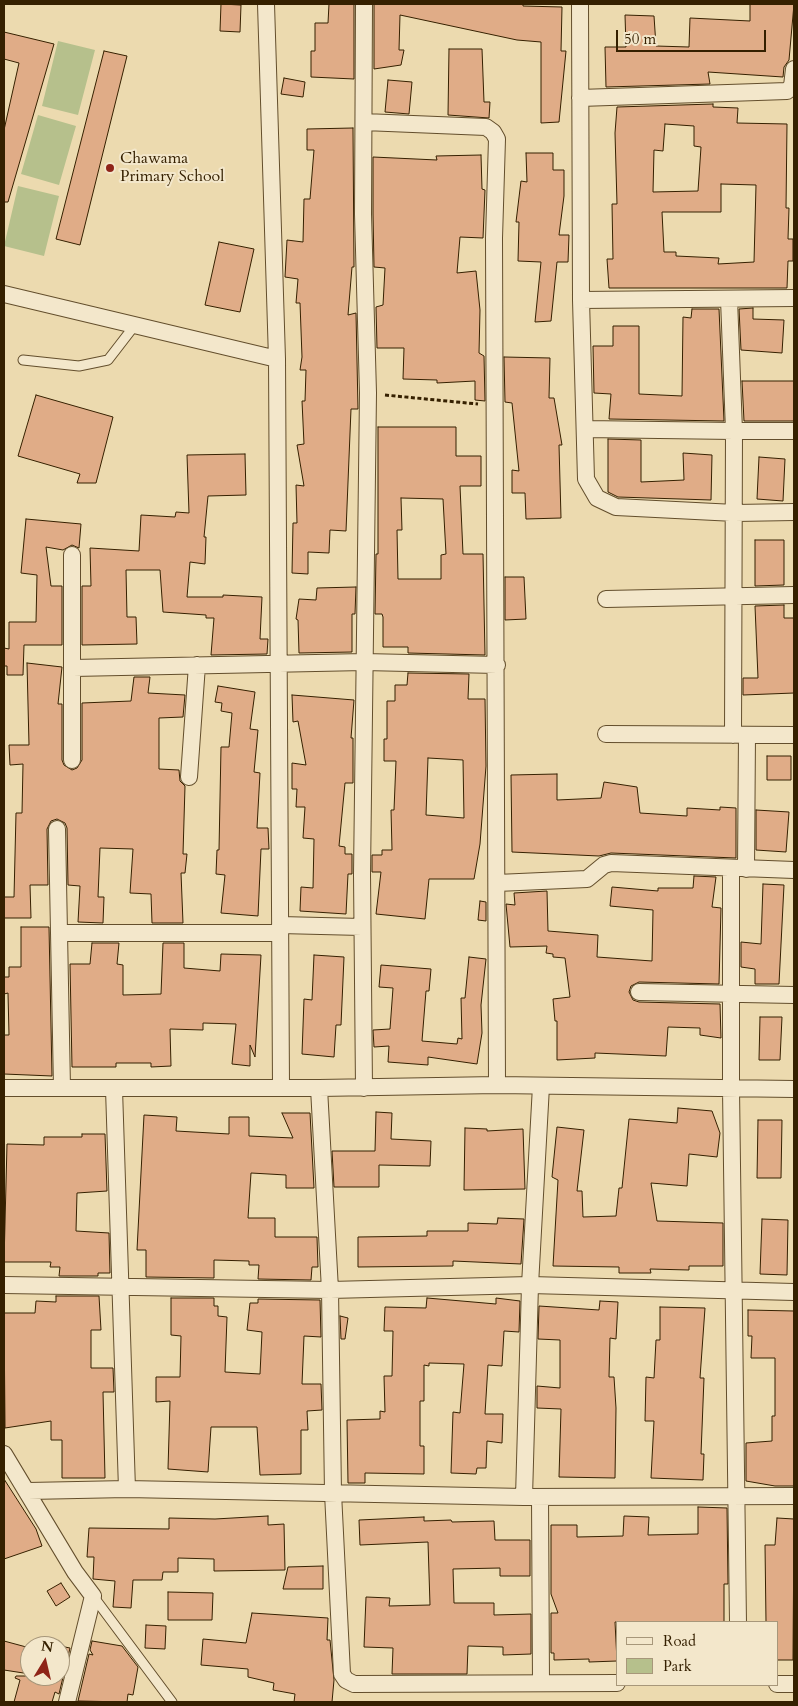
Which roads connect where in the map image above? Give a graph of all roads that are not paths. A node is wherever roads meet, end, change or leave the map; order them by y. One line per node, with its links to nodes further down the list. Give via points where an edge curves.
1 (266, 4): 12 (street)
2 (364, 4): 6 (street)
3 (580, 4): 5 (street)
4 (794, 69): 5 (street, via 792,86 787,91)
5 (580, 98): 10 (street)
6 (364, 122): 23 (street, via 368,393); 26 (street, via 486,127 497,139 494,238)
7 (4, 294): 11 (street)
8 (729, 298): 9 (street); 10 (street); 15 (street)
9 (794, 298)
10 (581, 300): 14 (street)
11 (135, 325): 12 (street); 13 (lane, via 108,360 79,366)
12 (277, 359): 24 (street)
13 (23, 360)
14 (584, 429): 15 (street); 17 (street, via 586,479 597,498 616,507)
15 (734, 431): 16 (street); 17 (street)
16 (794, 431)
17 (735, 512): 18 (street); 21 (street)
18 (794, 512)
19 (72, 555): 27 (street)
20 (794, 595): 21 (street)
21 (734, 596): 22 (street); 29 (street)
22 (606, 599)
23 (364, 662): 24 (street); 26 (street); 37 (street)
24 (279, 663): 25 (street); 38 (street)
25 (197, 665): 27 (street); 32 (street)
26 (497, 665): 36 (street)
27 (73, 668): 31 (street)
28 (606, 734): 29 (street)
29 (740, 735): 30 (street); 34 (street)
30 (794, 735)
31 (72, 760)
32 (190, 777)
33 (57, 829): 39 (street)
34 (739, 869): 35 (street); 36 (street, via 611,863 587,879); 41 (street)
35 (794, 870)
36 (497, 883): 43 (street)
37 (362, 927): 38 (street); 49 (street)
38 (280, 929): 39 (street); 45 (street)
39 (59, 933): 47 (street)
40 (639, 992): 41 (street)
41 (731, 996): 42 (street); 51 (street)
42 (794, 996)
43 (497, 1085): 44 (street); 49 (street)
44 (541, 1086): 51 (street); 54 (street)
45 (281, 1087): 48 (street); 50 (street)
46 (4, 1088): 47 (street)
47 (62, 1088): 50 (street)
48 (319, 1088): 49 (street); 56 (street)
49 (364, 1088)
50 (114, 1089): 55 (street)
51 (731, 1089): 52 (street); 57 (street)
52 (794, 1089)
53 (4, 1285): 55 (street)
54 (530, 1285): 56 (street); 57 (street); 65 (street)
55 (121, 1286): 56 (street); 60 (street)
56 (330, 1290): 62 (street)
57 (734, 1292): 58 (street); 63 (street)
58 (794, 1292)
59 (4, 1454): 61 (street)
60 (127, 1489): 61 (street); 62 (street)
61 (28, 1491): 66 (street, via 75,1572)
62 (333, 1493): 65 (street); 68 (street, via 342,1674 346,1680 354,1684)
63 (738, 1495): 64 (street); 65 (street); 67 (street)
64 (794, 1496)
65 (532, 1497): 68 (street)
66 (93, 1596): 72 (street); 73 (lane)
67 (738, 1621)
68 (541, 1683): 69 (street)
69 (616, 1684)
70 (778, 1684): 71 (street)
71 (794, 1684)
72 (67, 1702)
73 (172, 1702)

